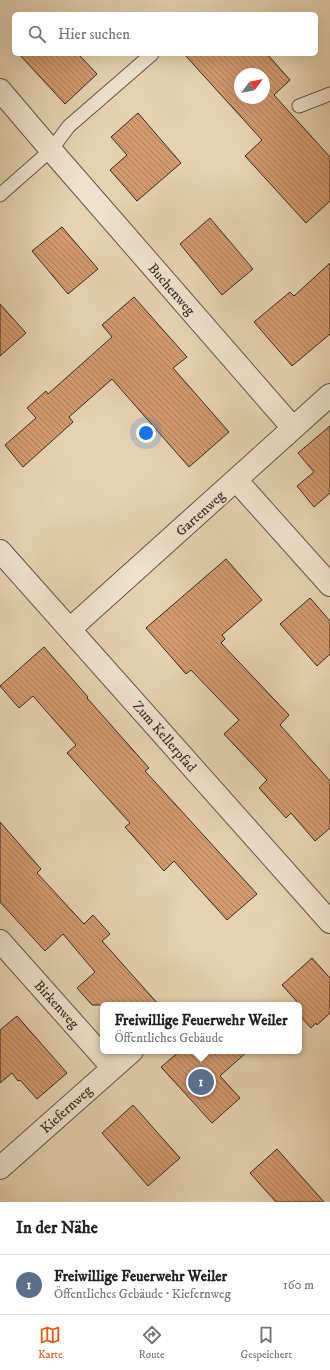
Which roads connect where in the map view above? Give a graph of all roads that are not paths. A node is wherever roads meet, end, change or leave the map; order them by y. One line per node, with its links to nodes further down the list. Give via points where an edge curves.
1 (150, 56): 5 (lane, via 69,126)
2 (0, 90): 5 (street, Buchenweg)
3 (330, 94): 4 (lane)
4 (299, 106)
5 (51, 150): 6 (lane); 8 (street, Buchenweg)
6 (0, 195)
7 (330, 396): 8 (street, Gartenweg)
8 (293, 428): 9 (street, Gartenweg)
9 (236, 480): 11 (street); 12 (street, Gartenweg)
10 (0, 551): 12 (street, Zum Kellerpfad)
11 (330, 585)
12 (70, 629): 13 (street, Zum Kellerpfad)
13 (330, 922)
14 (0, 941): 15 (street, Birkenweg)
15 (100, 1053)
16 (101, 1054): 18 (street, Birkenweg)
17 (129, 1054): 18 (street, Kiefernweg)
18 (113, 1068): 19 (street, Kiefernweg)
19 (0, 1168)

